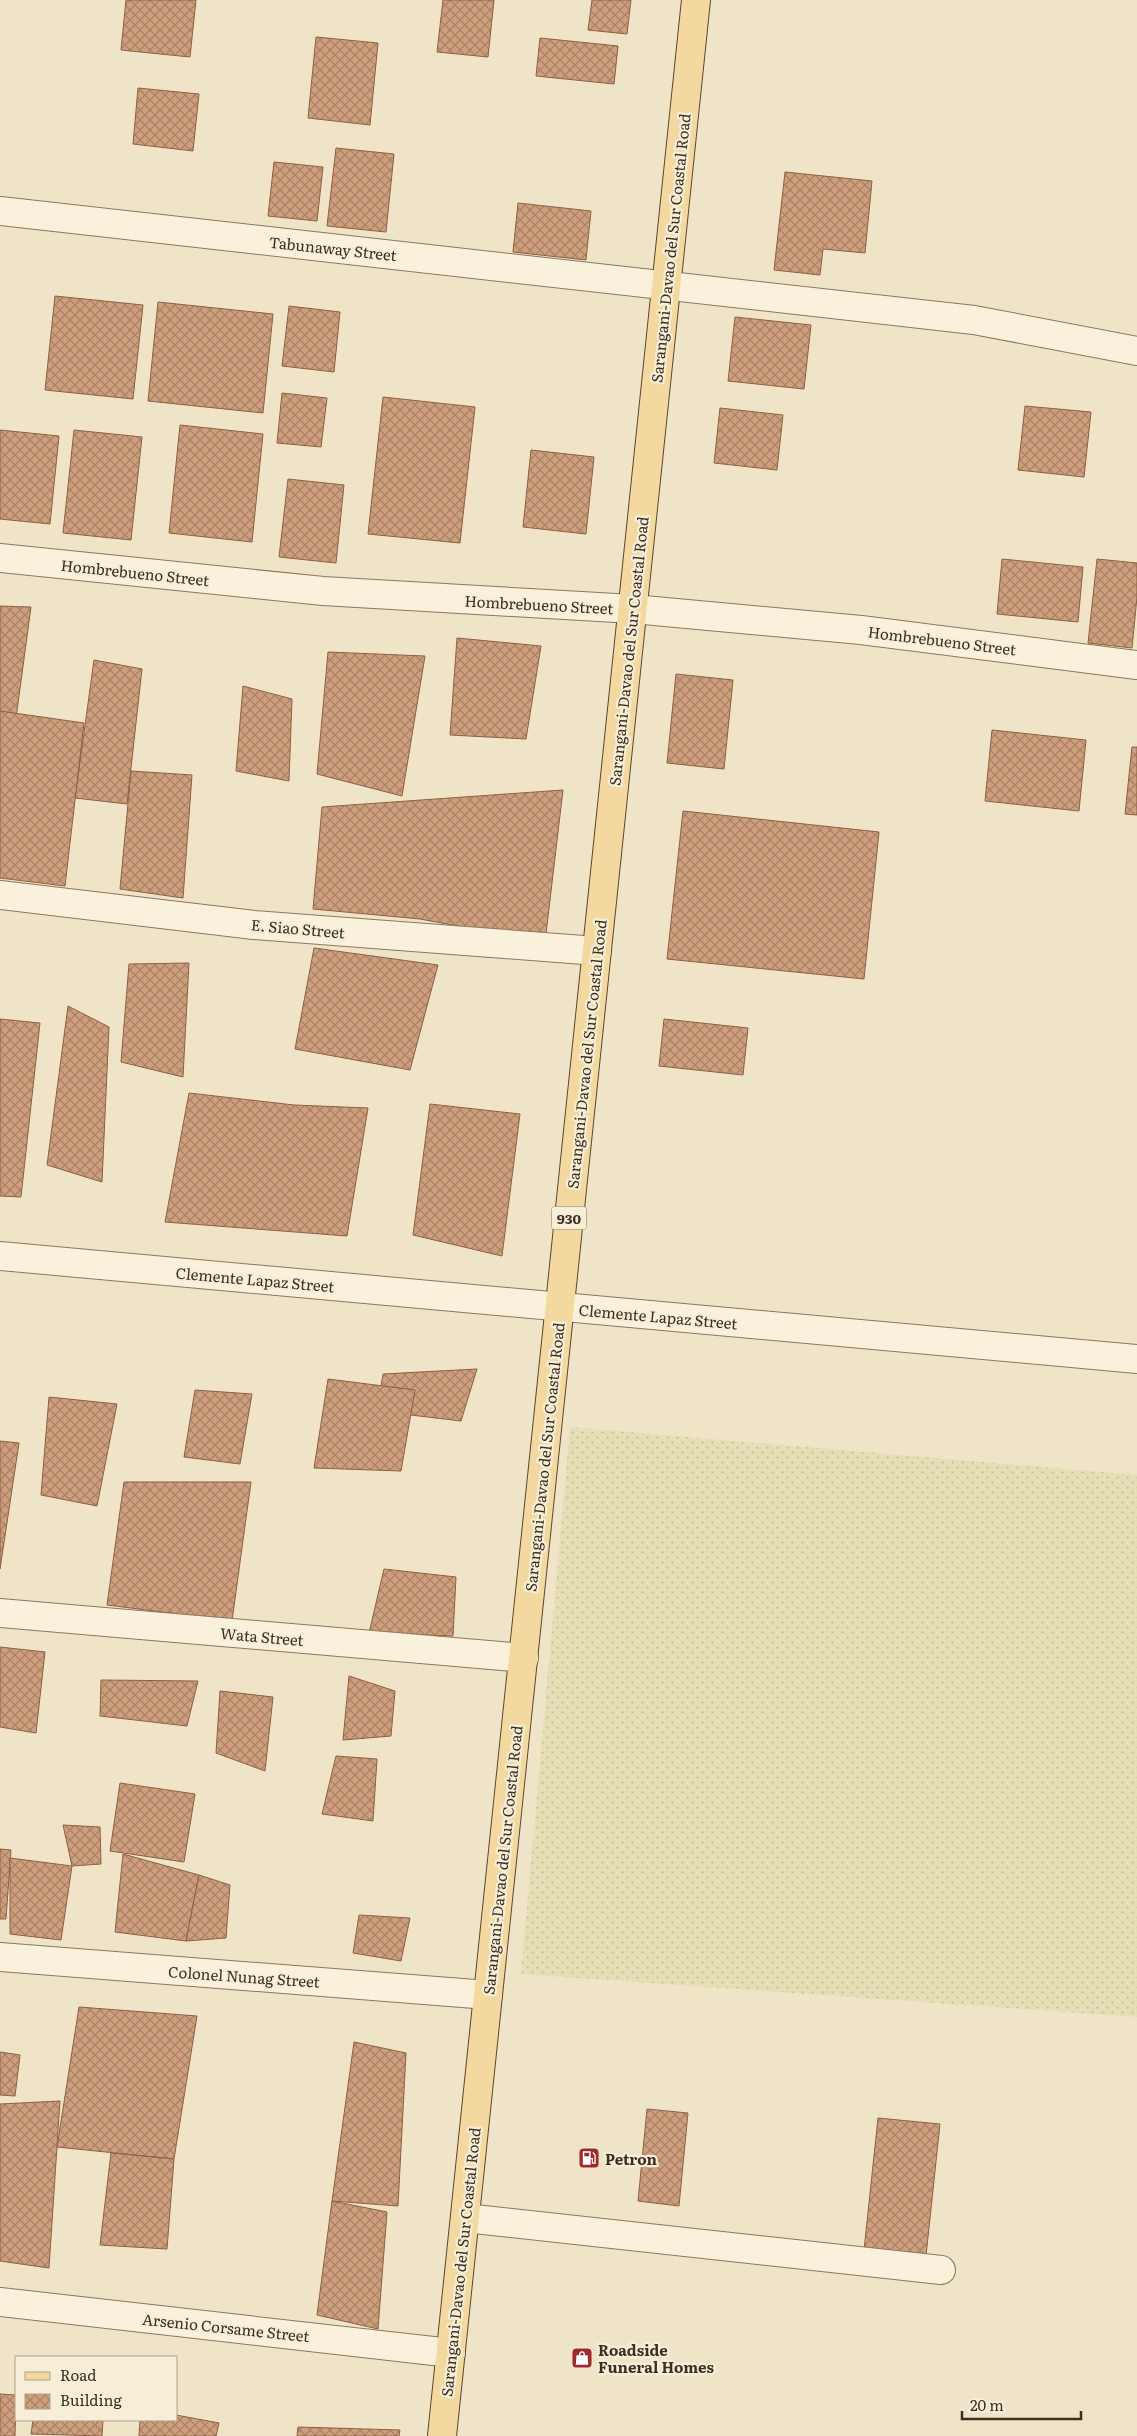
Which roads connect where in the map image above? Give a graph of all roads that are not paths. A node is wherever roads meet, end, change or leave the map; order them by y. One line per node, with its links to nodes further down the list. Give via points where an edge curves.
1 (696, 0): 3 (main road, Sarangani-Davao del Sur Coastal Road / 930)
2 (0, 211): 3 (street, Tabunaway Street)
3 (666, 284): 4 (street, Tabunaway Street, via 974,320); 6 (main road, Sarangani-Davao del Sur Coastal Road / 930)
4 (1137, 351)
5 (0, 558): 6 (street, Hombrebueno Street, via 323,591)
6 (632, 609): 7 (street, Hombrebueno Street, via 861,630); 9 (main road, Sarangani-Davao del Sur Coastal Road / 930)
7 (1137, 665)
8 (0, 895): 9 (street, E. Siao Street, via 254,925)
9 (597, 951): 11 (main road, Sarangani-Davao del Sur Coastal Road / 930)
10 (0, 1256): 11 (street, Clemente Lapaz Street)
11 (560, 1307): 12 (street, Clemente Lapaz Street); 14 (main road, Sarangani-Davao del Sur Coastal Road / 930)
12 (1137, 1359)
13 (0, 1613): 14 (street, Wata Street)
14 (524, 1658): 16 (main road, Sarangani-Davao del Sur Coastal Road / 930)
15 (0, 1957): 16 (street, Colonel Nunag Street)
16 (488, 1995): 17 (main road, Sarangani-Davao del Sur Coastal Road / 930)
17 (465, 2218): 18 (street); 20 (main road, Sarangani-Davao del Sur Coastal Road / 930)
18 (941, 2270)
19 (0, 2302): 20 (street, Arsenio Corsame Street)
20 (451, 2352): 21 (main road, Sarangani-Davao del Sur Coastal Road / 930)
21 (442, 2436)

